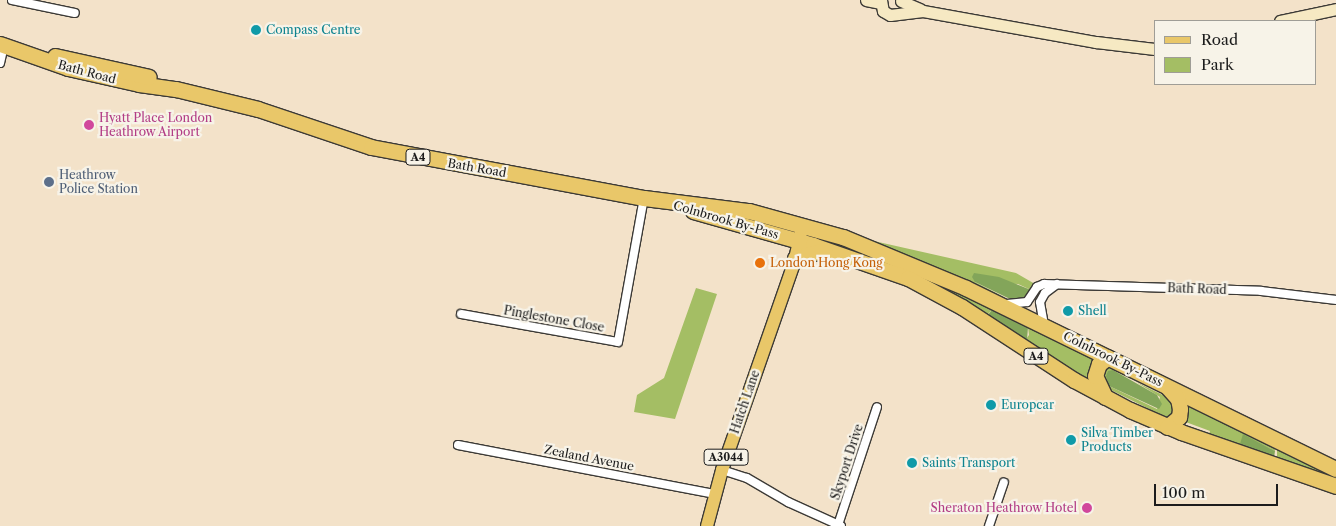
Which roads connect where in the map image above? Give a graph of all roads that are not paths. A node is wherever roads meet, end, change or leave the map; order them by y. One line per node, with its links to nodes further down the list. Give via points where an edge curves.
1 (16, 0): 6 (street)
2 (866, 0): 3 (street)
3 (881, 1): 4 (street, via 886,13)
4 (900, 4): 9 (street, via 1066,37)
5 (1336, 9): 7 (street)
6 (75, 13)
7 (1285, 20)
8 (2, 45): 10 (street); 11 (highway, Bath Road / A4, via 68,68 176,89 258,110 371,147)
9 (1154, 49)
10 (0, 63)
11 (644, 198): 12 (highway, Bath Road / A4); 21 (street, Pinglestone Close, via 618,342)
12 (666, 202): 13 (highway, Colnbrook By-Pass / A4, via 737,209); 14 (highway, Colnbrook By-Pass / A4)
13 (799, 224): 14 (main road, Hatch Lane / A3044); 20 (highway, Colnbrook By-Pass / A4, via 868,246)
14 (794, 239): 15 (highway, Colnbrook By-Pass / A4); 16 (main road, Hatch Lane / A3044); 17 (main road, Hatch Lane / A3044)
15 (829, 250): 16 (highway, via 812,251); 25 (highway, Colnbrook By-Pass / A4, via 928,287)
16 (795, 258): 17 (main road, Hatch Lane / A3044)
17 (786, 279): 30 (main road, Hatch Lane / A3044)
18 (1057, 284): 19 (street, Bath Road, via 1261,291); 20 (street, Bath Road, via 1039,286 1027,302); 22 (street, via 1045,293 1040,302)
19 (1336, 300)
20 (998, 304): 22 (highway, Colnbrook By-Pass / A4)
21 (461, 314)
22 (1044, 326): 23 (highway, Colnbrook By-Pass / A4)
23 (1108, 356): 24 (highway, Colnbrook By-Pass / A4); 25 (highway, via 1097,368 1095,376)
24 (1167, 386): 27 (highway, via 1178,399 1180,409 1179,417); 29 (highway, Colnbrook By-Pass / A4)
25 (1105, 397): 27 (highway, Colnbrook By-Pass / A4)
26 (877, 407): 34 (street, Skyport Drive)
27 (1167, 427): 32 (highway, Colnbrook By-Pass / A4)
28 (458, 445): 33 (street, Zealand Avenue)
29 (1336, 469)
30 (722, 470): 33 (main road, Hatch Lane / A3044); 34 (street, Skyport Drive, via 747,478 788,502)
31 (1004, 482): 36 (street)
32 (1336, 486)
33 (715, 494): 35 (main road, Hatch Lane / A3044)
34 (840, 525)
35 (707, 526)
36 (989, 526)

